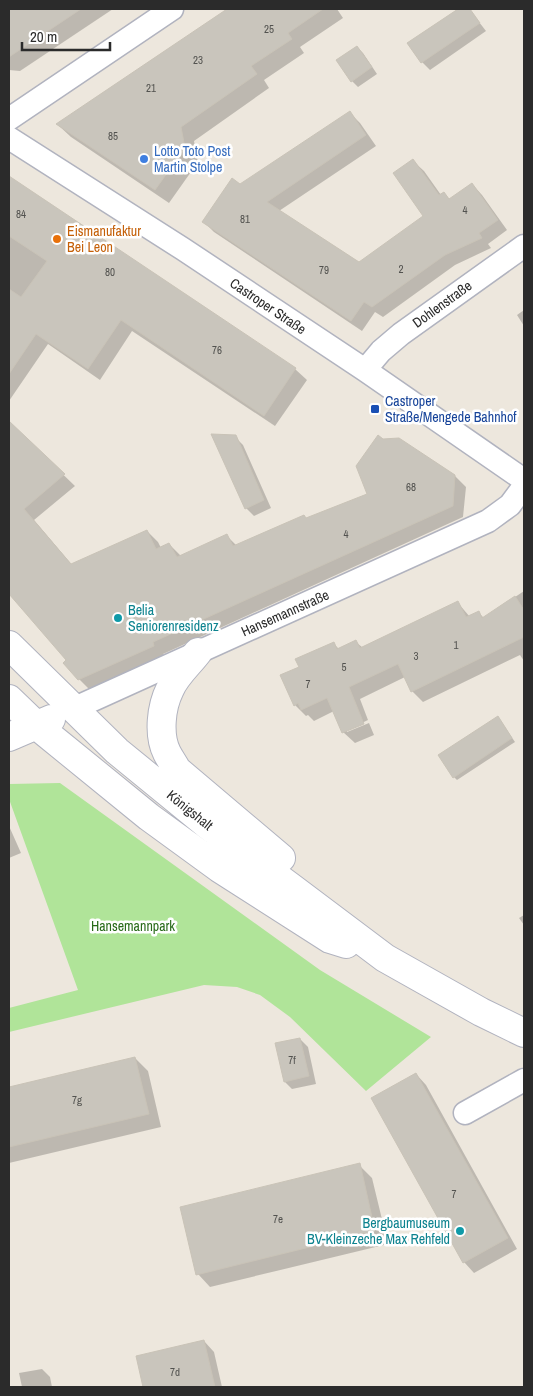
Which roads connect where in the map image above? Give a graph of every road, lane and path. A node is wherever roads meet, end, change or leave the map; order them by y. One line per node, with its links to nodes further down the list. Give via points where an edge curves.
1 (172, 9): 2 (street)
2 (9, 118)
3 (9, 138): 5 (street, Castroper Straße)
4 (524, 246): 5 (street, Dohlenstraße, via 401,334)
5 (366, 370): 6 (street, Castroper Straße)
6 (524, 480)
7 (524, 486): 9 (street, Hansemannstraße, via 510,505 488,521)
8 (9, 645): 11 (main road, Königshalt)
9 (198, 652): 11 (street, Hansemannstraße); 14 (main road, via 173,684 163,708 162,731 166,752 177,770 301,876)
10 (9, 698): 12 (main road, Königshalt)
11 (75, 708): 12 (main road, Hansemannstraße); 14 (main road, Königshalt, via 117,751 206,823)
12 (36, 726): 13 (main road, Hansemannstraße); 14 (main road, Königshalt, via 149,817 219,868 330,939)
13 (9, 737)
14 (385, 958): 15 (main road, Königshalt, via 481,1012)
15 (524, 1032)
16 (524, 1080): 17 (street)
17 (466, 1113)

